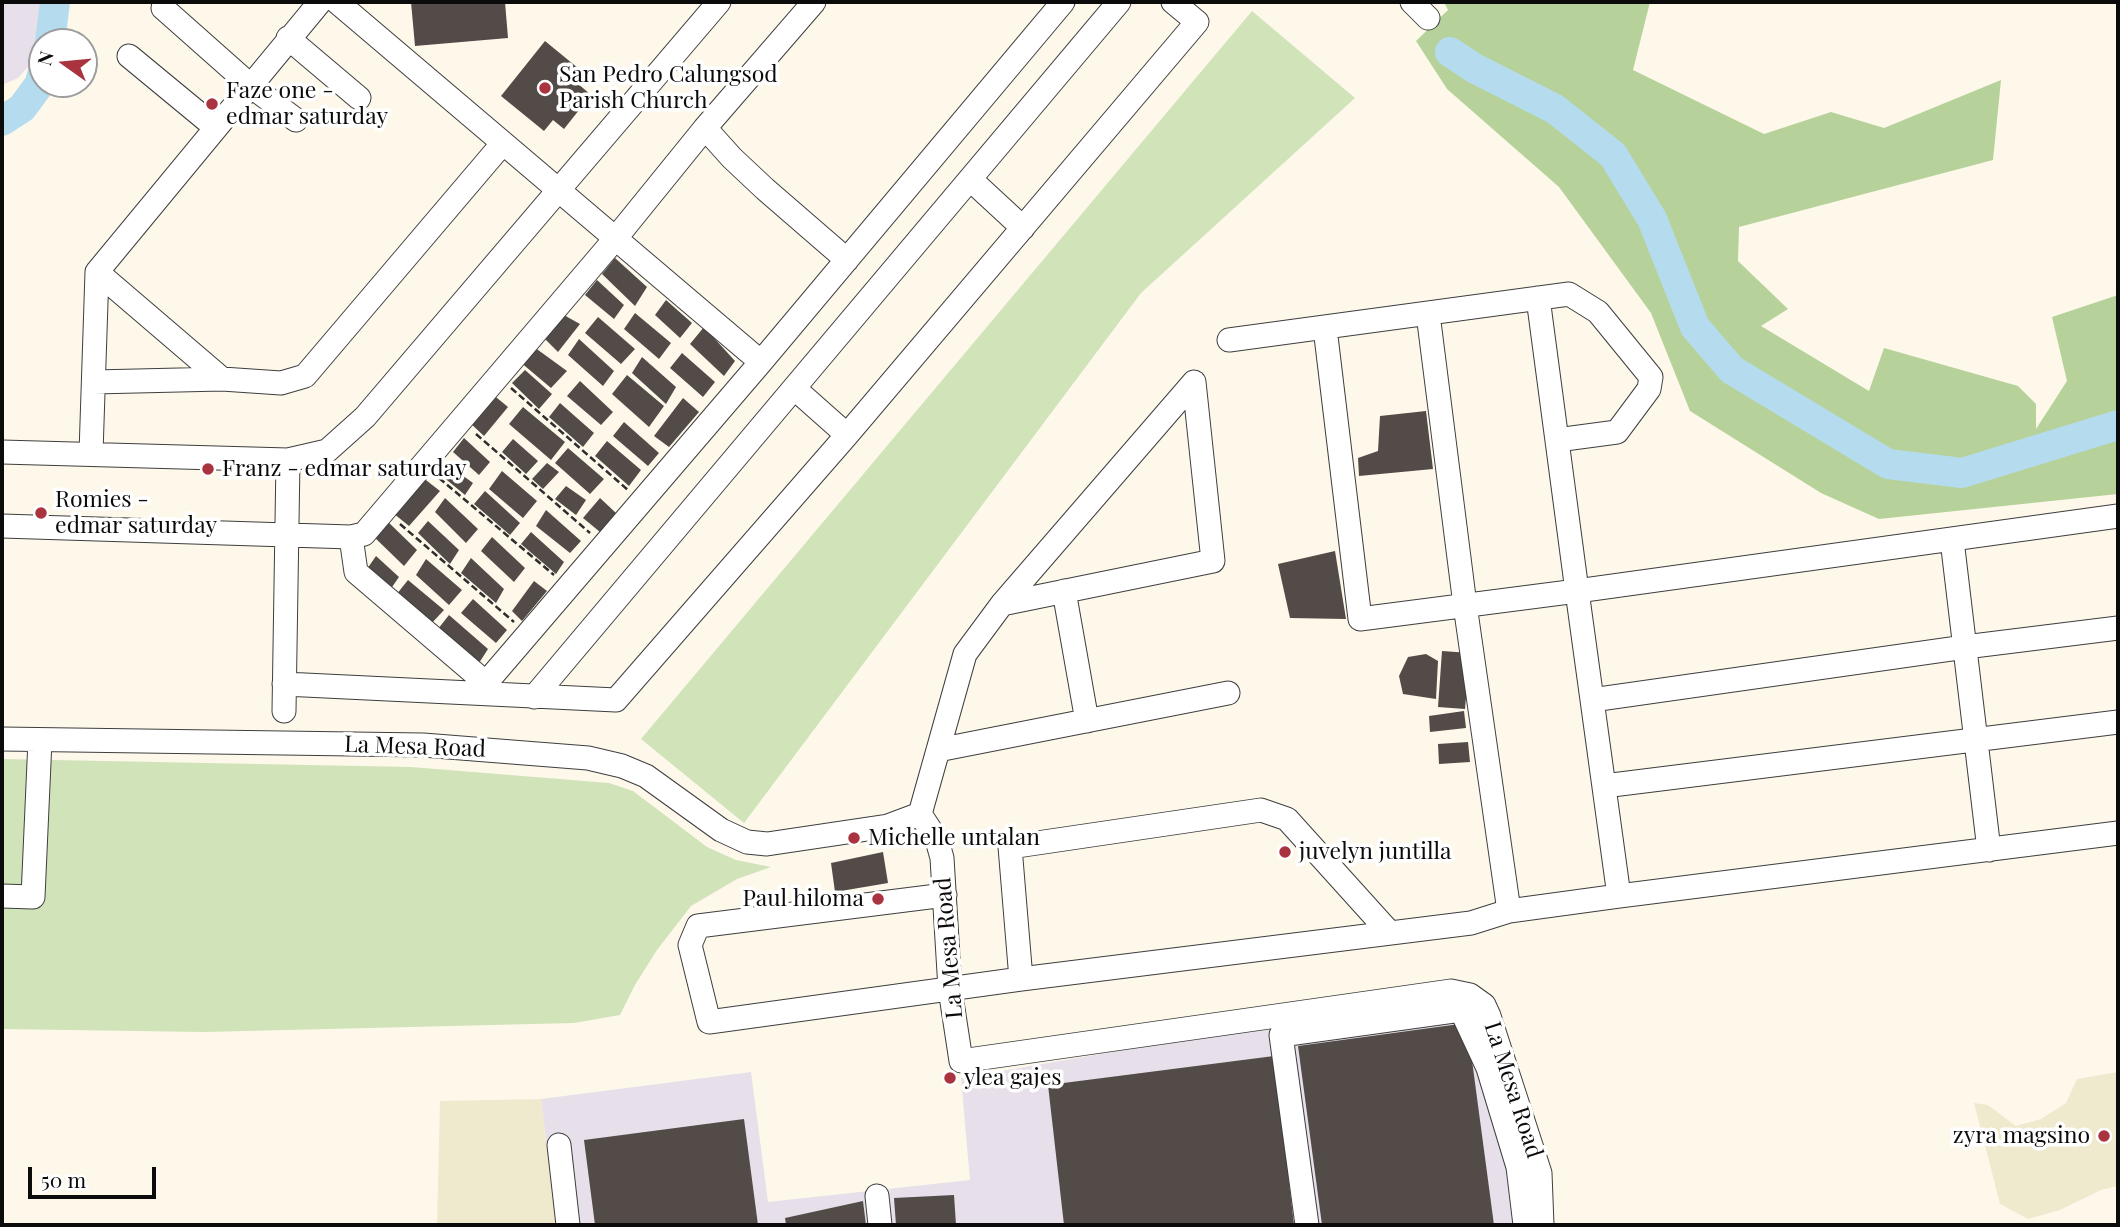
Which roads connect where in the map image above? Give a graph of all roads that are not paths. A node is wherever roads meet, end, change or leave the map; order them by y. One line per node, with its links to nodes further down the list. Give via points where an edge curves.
1 (320, 2): 9 (street)
2 (337, 2): 16 (street)
3 (814, 2): 15 (street)
4 (1063, 2): 21 (street)
5 (1119, 2): 17 (street)
6 (1173, 2): 19 (street, via 1197,22)
7 (713, 4): 18 (street)
8 (163, 8): 11 (street)
9 (288, 38): 11 (street); 12 (street)
10 (129, 56): 14 (street)
11 (251, 86): 13 (street); 14 (street)
12 (359, 99)
13 (296, 120)
14 (215, 127): 22 (street)
15 (705, 128): 20 (street); 21 (street, via 765,190)
16 (503, 143): 18 (street); 28 (street, via 305,376 281,383)
17 (970, 179): 19 (street); 30 (street)
18 (558, 190): 20 (street); 35 (street, via 365,417 327,451)
19 (1023, 228): 31 (street)
20 (615, 239): 27 (street); 39 (street, via 364,534)
21 (847, 260): 27 (street)
22 (97, 272): 28 (street); 29 (street)
23 (1538, 298): 24 (street); 32 (street); 32 (street, via 1569,294 1598,312 1651,377 1649,389 1617,432)
24 (1428, 314): 25 (street); 44 (street)
25 (1325, 328): 26 (street); 44 (street, via 1360,619)
26 (1229, 341)
27 (761, 362): 39 (street, via 486,683 356,572)
28 (222, 379): 29 (street)
29 (94, 382): 34 (street)
30 (794, 388): 31 (street); 49 (street)
31 (847, 435): 49 (street, via 616,700)
32 (1557, 440): 42 (street)
33 (2, 452): 34 (street)
34 (91, 453): 35 (street)
35 (288, 460): 38 (street)
36 (2118, 516): 40 (street)
37 (2, 526): 38 (street)
38 (287, 535): 39 (street); 47 (street)
39 (351, 537)
40 (1952, 540): 42 (street); 46 (street)
41 (1064, 591): 43 (street); 43 (street, via 1213,561 1194,382); 52 (street)
42 (1577, 591): 44 (street); 50 (street)
43 (1002, 604): 57 (street, via 965,654)
44 (1465, 605): 65 (street)
45 (2118, 628): 46 (street)
46 (1965, 647): 50 (street); 55 (street)
47 (284, 684): 49 (street); 51 (street)
48 (1228, 693): 52 (street)
49 (534, 697)
50 (1592, 700): 58 (street)
51 (284, 711)
52 (1087, 721): 57 (street)
53 (2118, 722): 55 (street)
54 (2, 739): 56 (street, La Mesa Road)
55 (1976, 739): 58 (street); 61 (street)
56 (40, 740): 59 (street, La Mesa Road, via 423,745 588,758 646,776 721,830 747,842 766,844 888,826); 62 (street, via 33,897)
57 (938, 750): 59 (street)
58 (1604, 786): 64 (street)
59 (920, 814): 63 (street, La Mesa Road, via 943,858)
60 (2118, 833): 61 (street)
61 (1989, 850): 64 (street)
62 (2, 895)
63 (944, 895): 68 (street, La Mesa Road); 68 (street, via 698,926 690,945 709,1022)
64 (1619, 896): 65 (street)
65 (1509, 911): 66 (street, via 1471,923)
66 (1389, 932): 67 (street); 67 (street, via 1287,819 1261,810 1010,847)
67 (1021, 979): 68 (street)
68 (950, 989): 75 (street, La Mesa Road, via 961,1061 1451,991 1470,995 1484,1005 1489,1016 1540,1173)
69 (559, 1144): 71 (street)
70 (877, 1196): 72 (street)
71 (568, 1225)
72 (880, 1225)
73 (1307, 1225): 74 (street, via 1281,1035 1461,1010 1488,1068 1518,1167)
74 (1525, 1225)
75 (1542, 1225)

